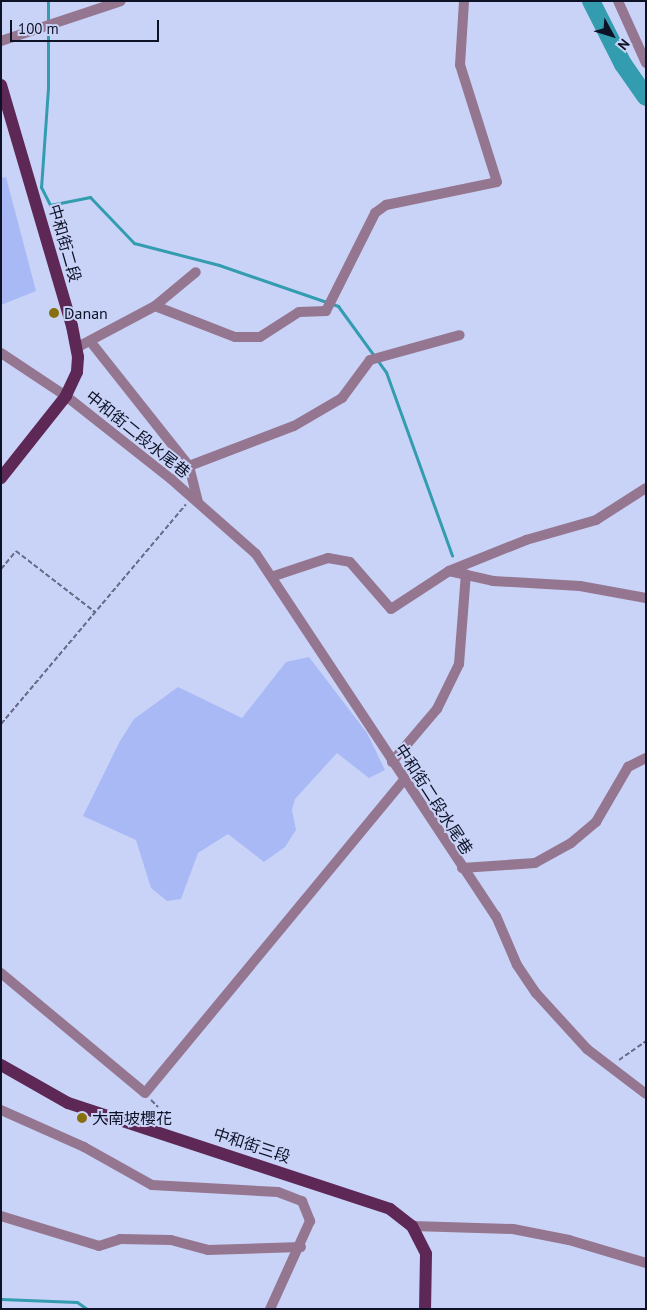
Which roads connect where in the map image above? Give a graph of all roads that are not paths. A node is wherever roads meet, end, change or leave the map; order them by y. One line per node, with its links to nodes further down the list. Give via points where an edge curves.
1 (121, 1): 4 (street)
2 (464, 1): 8 (street, via 460,65 497,182 386,204 375,213 326,311 299,312 260,337 235,337)
3 (618, 1): 5 (street)
4 (1, 42)
5 (646, 62)
6 (1, 86): 11 (main road, 中和街二段)
7 (196, 272): 8 (street)
8 (155, 306): 10 (street)
9 (460, 335): 14 (street, via 370,360 342,398 294,426)
10 (90, 341): 11 (street); 14 (street)
11 (76, 348): 13 (main road, 中和街二段, via 77,372)
12 (1, 353): 13 (street, 中和街二段水尾巷)
13 (66, 396): 15 (main road, 中和街二段); 17 (street, 中和街二段水尾巷)
14 (189, 466): 17 (street)
15 (1, 478)
16 (646, 488): 18 (street, via 596,520 526,540)
17 (195, 499): 20 (street, 中和街二段水尾巷, via 256,554)
18 (449, 571): 19 (street); 20 (street, via 391,609 350,562 328,558)
19 (466, 574): 21 (street, via 493,581 580,586); 23 (street, via 459,664 437,710)
20 (274, 576): 23 (street, 中和街二段水尾巷)
21 (646, 598)
22 (646, 758): 25 (street, 中和街二段水尾巷, via 628,766 596,822 571,843 535,863)
23 (392, 762): 24 (street, 中和街二段水尾巷)
24 (404, 780): 25 (street, 中和街二段水尾巷); 26 (street, via 145,1093)
25 (462, 868): 28 (street, via 496,916 518,965 536,993 587,1049)
26 (1, 973)
27 (1, 1065): 31 (main road, 中和街三段, via 68,1103 390,1208)
28 (646, 1094)
29 (1, 1110): 32 (street, via 84,1147 152,1185 278,1192 302,1201 310,1221)
30 (1, 1216): 32 (street, via 99,1246 120,1239 171,1240 208,1250)
31 (412, 1226): 33 (street, via 513,1230 569,1240); 35 (main road, 中和街三段, via 426,1254)
32 (301, 1247): 34 (street)
33 (646, 1263)
34 (270, 1309)
35 (426, 1309)

